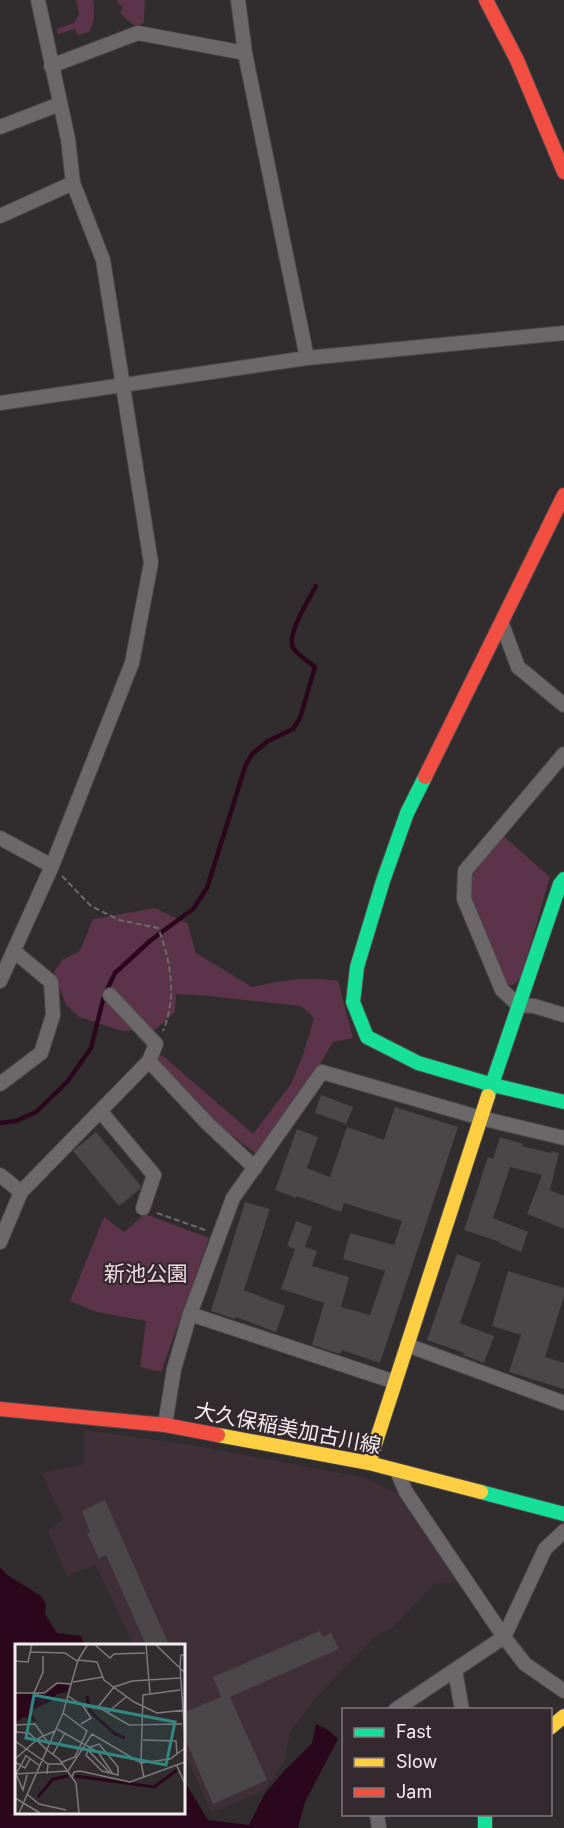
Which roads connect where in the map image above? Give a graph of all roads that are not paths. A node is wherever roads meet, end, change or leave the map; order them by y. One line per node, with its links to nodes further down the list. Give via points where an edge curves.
1 (38, 0): 5 (street)
2 (238, 0): 4 (street)
3 (486, 0): 8 (street, via 517,60)
4 (245, 53): 5 (street, via 138,33); 12 (street)
5 (51, 66): 6 (street)
6 (60, 104): 7 (street); 9 (street)
7 (0, 127)
8 (564, 172)
9 (73, 183): 10 (street); 13 (street, via 103,260)
10 (0, 216)
11 (564, 333): 12 (street)
12 (307, 358): 13 (street)
13 (124, 387): 14 (street); 20 (street, via 151,563 132,663)
14 (0, 404)
15 (564, 495): 16 (street)
16 (502, 624): 17 (street, via 518,667); 29 (street, via 407,813 357,967 353,1002 367,1036 418,1063)
17 (564, 705)
18 (564, 754): 25 (street, via 465,871 464,898 502,990)
19 (0, 838): 20 (street)
20 (52, 866): 22 (street)
21 (564, 879): 25 (street)
22 (15, 952): 23 (street); 28 (street, via 51,982 53,1015 41,1053)
23 (0, 981)
24 (110, 995): 27 (street, via 156,1044)
25 (518, 1005): 26 (street); 29 (street)
26 (564, 1015)
27 (149, 1061): 31 (street); 34 (street)
28 (0, 1084)
29 (493, 1085): 30 (street); 32 (street)
30 (564, 1102)
31 (101, 1112): 36 (street); 37 (street, via 154,1175)
32 (481, 1118): 33 (street); 34 (street, via 322,1072); 40 (street)
33 (564, 1138)
34 (255, 1168): 39 (street, via 233,1198)
35 (0, 1175): 36 (street)
36 (21, 1192): 38 (street)
37 (143, 1208)
38 (0, 1242)
39 (190, 1314): 41 (street); 44 (street, via 174,1370)
40 (407, 1346): 41 (street); 42 (street)
41 (395, 1382): 45 (street)
42 (564, 1403)
43 (0, 1409): 44 (street, 大久保稲美加古川線)
44 (165, 1425): 45 (street, 大久保稲美加古川線)
45 (369, 1463): 46 (street, 大久保稲美加古川線)
46 (397, 1471): 47 (street, 大久保稲美加古川線); 49 (street, via 406,1492)
47 (564, 1514)
48 (564, 1531): 49 (street, via 545,1548)
49 (504, 1637): 50 (street); 51 (street, via 525,1664)
50 (454, 1670): 52 (street); 53 (street)
51 (564, 1691)
52 (398, 1708)
53 (462, 1708)
54 (564, 1716): 55 (street)
55 (552, 1726)

